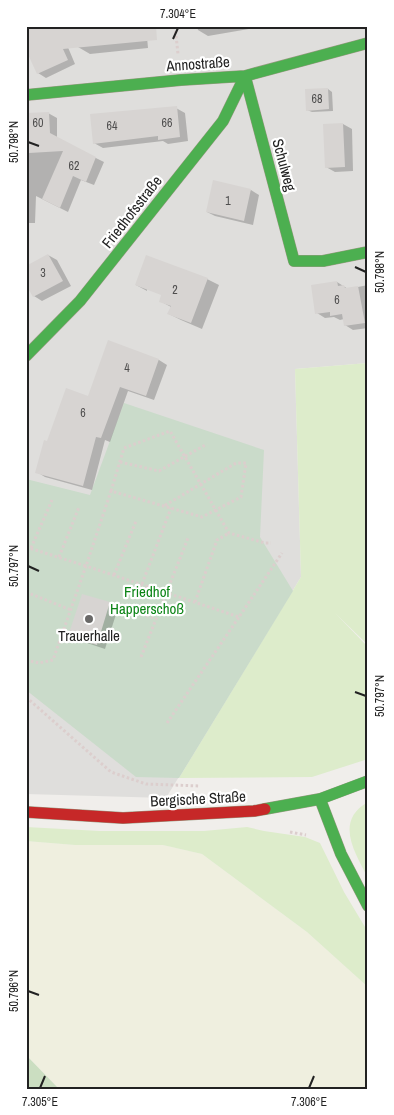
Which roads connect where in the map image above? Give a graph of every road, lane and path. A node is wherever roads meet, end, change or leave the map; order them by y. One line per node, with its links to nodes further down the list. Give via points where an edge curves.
1 (368, 43): 2 (street, Annostraße)
2 (245, 76): 3 (street, Annostraße); 4 (street, Schulweg, via 294,261 323,261); 5 (street, Friedhofsstraße, via 223,121 80,301)
3 (26, 95)
4 (368, 252)
5 (26, 356)
6 (207, 444): 7 (path)
7 (186, 457): 8 (path, via 159,471); 8 (path, via 170,432 124,448); 9 (path)
8 (120, 462): 10 (path)
9 (201, 484): 12 (path); 15 (path); 15 (path, via 236,463 246,463 241,497)
10 (111, 491): 12 (path); 24 (path)
11 (52, 500): 21 (path)
12 (164, 506): 14 (path)
13 (78, 507): 23 (path)
14 (171, 508): 15 (path, via 202,517); 26 (path)
15 (216, 510): 17 (path)
16 (136, 521): 25 (path)
17 (229, 533): 19 (path); 29 (path, via 217,540)
18 (188, 538): 28 (path)
19 (271, 543)
20 (26, 547): 21 (path)
21 (31, 548): 23 (path)
22 (282, 553): 32 (path)
23 (59, 557): 24 (path)
24 (86, 566): 25 (path); 31 (path)
25 (114, 576): 26 (path)
26 (142, 584): 28 (path)
27 (26, 592): 31 (path)
28 (167, 592): 29 (path); 33 (path)
29 (195, 602): 32 (path)
30 (118, 605): 33 (path)
31 (70, 610): 35 (path, via 52,660 39,663)
32 (239, 617): 37 (path)
33 (156, 619): 34 (path)
34 (141, 656)
35 (26, 660)
36 (26, 697): 39 (path, via 111,772 146,784)
37 (167, 723)
38 (368, 781): 40 (street, Bergische Straße)
39 (205, 786)
40 (320, 799): 41 (street, Bergische Straße, via 254,810 123,818); 43 (street)
41 (26, 812)
42 (286, 831): 43 (path)
43 (333, 839): 44 (street)
44 (368, 906)

